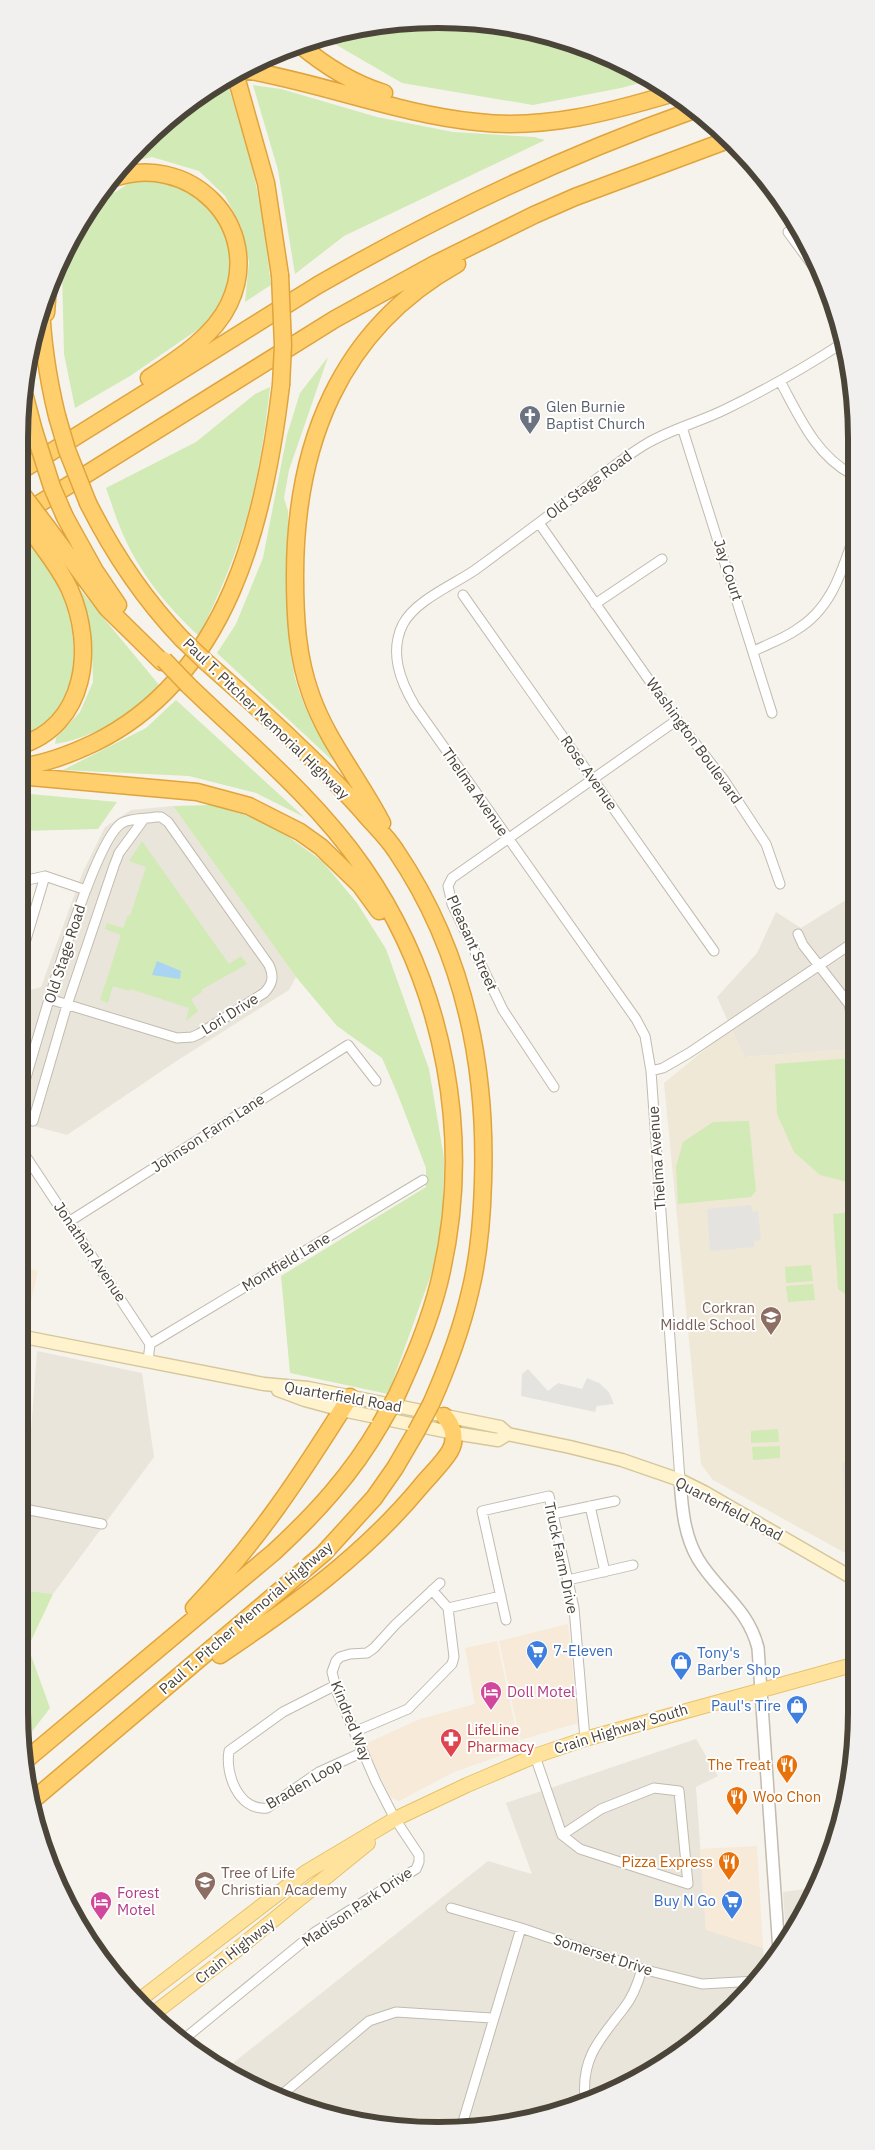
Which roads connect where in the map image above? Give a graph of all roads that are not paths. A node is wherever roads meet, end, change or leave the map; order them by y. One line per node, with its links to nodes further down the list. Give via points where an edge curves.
1 (306, 49): 6 (highway, via 333,70 365,87)
2 (252, 72): 6 (highway, via 420,112)
3 (236, 80): 39 (highway, bridge, via 266,182 280,275 283,345 272,453 252,535 221,616 204,645 157,701 107,737 56,758)
4 (663, 96): 6 (highway, via 593,116 566,120)
5 (687, 112): 21 (highway, via 519,180 368,256)
6 (477, 122)
7 (721, 142): 9 (highway)
8 (122, 176): 20 (highway, via 154,172 173,176 206,194 220,208 236,241 235,291 218,322 187,352)
9 (575, 198): 19 (highway, via 482,240 385,291); 45 (highway, via 424,284 385,317 342,374 329,399 310,455 303,484 295,556 296,622 304,674 320,717)
10 (788, 232): 11 (street)
11 (804, 253)
12 (46, 315): 15 (highway)
13 (42, 327): 15 (highway, Paul T. Pitcher Memorial Highway)
14 (837, 346): 16 (street, Old Stage Road)
15 (47, 365): 45 (highway, Paul T. Pitcher Memorial Highway, bridge, via 67,450 88,503 131,578 182,639 316,762)
16 (780, 381): 18 (street, Old Stage Road); 22 (street, via 814,442 839,468)
17 (28, 407): 34 (highway, Paul T. Pitcher Memorial Highway, bridge, via 52,487 80,546 110,594)
18 (682, 427): 27 (street, Old Stage Road, via 630,454); 33 (street, Jay Court)
19 (143, 439): 24 (highway); 25 (highway)
20 (28, 461)
21 (28, 466)
22 (848, 472)
23 (28, 507): 28 (highway, bridge)
24 (28, 509)
25 (28, 520)
26 (28, 522): 28 (highway, bridge)
27 (539, 523): 32 (street, Washington Boulevard); 35 (street, Old Stage Road, via 412,612 403,624 397,644 396,661)
28 (41, 532): 34 (highway, via 108,608); 38 (highway, via 70,590 81,628 83,668 71,705 58,722)
29 (848, 553): 33 (street, via 837,585 821,610 797,630)
30 (662, 559): 32 (street)
31 (463, 595): 41 (street, Rose Avenue)
32 (595, 604): 37 (street, Washington Boulevard)
33 (754, 651): 36 (street, Jay Court)
34 (163, 661): 62 (highway, Paul T. Pitcher Memorial Highway, bridge, via 319,812 362,866 398,926 426,993 446,1065)
35 (401, 681): 44 (street, Thelma Avenue, via 421,716)
36 (772, 712)
37 (677, 720): 41 (street, Pleasant Street); 48 (street, Washington Boulevard, via 724,780 766,844)
38 (28, 742)
39 (28, 765)
40 (28, 777): 62 (highway, via 197,792 257,809 321,847 360,885 390,930 420,996)
41 (593, 778): 44 (street, Pleasant Street); 53 (street, Rose Avenue)
42 (144, 819): 43 (street, Lori Drive); 57 (street, via 119,853); 57 (street, Lori Drive, via 161,817 168,822 269,965 273,978 271,984 264,993 199,1034 187,1038 177,1038)
43 (133, 820): 49 (street, Old Stage Road, via 122,823 106,842)
44 (509, 840): 59 (street, Thelma Avenue, via 641,1026 647,1041); 61 (street, Pleasant Street, via 452,878 449,894 503,1010)
45 (395, 850): 92 (highway, Paul T. Pitcher Memorial Highway, bridge, via 429,910 459,984 478,1060 484,1170 479,1246 461,1329 431,1404 374,1498 324,1553)
46 (45, 876): 47 (street); 49 (street); 50 (street)
47 (28, 880)
48 (780, 884)
49 (86, 890): 55 (street, Old Stage Road)
50 (28, 932)
51 (798, 934): 54 (street, via 803,946)
52 (848, 946): 54 (street)
53 (714, 952)
54 (820, 966): 56 (street); 59 (street, via 689,1053)
55 (49, 999): 57 (street, Lori Drive); 58 (street, Old Stage Road)
56 (848, 1003)
57 (67, 1005): 63 (street)
58 (28, 1066)
59 (651, 1071): 74 (street, Thelma Avenue)
60 (376, 1081): 66 (street, Johnson Farm Lane, via 348,1045)
61 (554, 1087)
62 (452, 1111): 93 (highway, Paul T. Pitcher Memorial Highway, bridge, via 452,1204 439,1283 414,1360 380,1425 350,1472 302,1527)
63 (33, 1122)
64 (28, 1159): 66 (street, Jonathan Avenue)
65 (423, 1180): 68 (street, Montfield Lane)
66 (70, 1221): 68 (street, Jonathan Avenue)
67 (28, 1338): 69 (main road, Quarterfield Road)
68 (150, 1344): 69 (street)
69 (148, 1361): 70 (main road, Quarterfield Road, via 264,1384 305,1400)
70 (346, 1403): 71 (main road, Quarterfield Road); 72 (main road, Quarterfield Road); 93 (highway, via 288,1494 241,1556 181,1620)
71 (444, 1416): 72 (highway); 73 (main road, Quarterfield Road, via 500,1427)
72 (454, 1433): 73 (main road, Quarterfield Road, via 498,1440); 92 (highway, via 451,1450 411,1498 352,1557 295,1604)
73 (508, 1434): 74 (main road, Quarterfield Road, via 608,1456)
74 (680, 1480): 82 (main road, Quarterfield Road); 91 (street, Thelma Avenue, via 685,1526 691,1544 703,1567 737,1606 755,1635)
75 (615, 1501): 76 (street)
76 (590, 1506): 78 (street); 81 (street)
77 (28, 1510): 79 (street)
78 (553, 1514): 83 (street, Truck Farm Drive); 86 (street, Truck Farm Drive, via 550,1496 482,1511)
79 (102, 1524)
80 (633, 1566): 81 (street)
81 (605, 1572): 83 (street)
82 (848, 1575)
83 (568, 1580): 95 (street, Truck Farm Drive, via 574,1608)
84 (440, 1583): 85 (street, Kindred Way)
85 (432, 1590): 87 (street); 90 (street, Kindred Way, via 370,1651 344,1655 336,1661 332,1672)
86 (501, 1596): 87 (street); 88 (street, Truck Farm Drive)
87 (448, 1608): 94 (street, via 452,1664 408,1709)
88 (506, 1620)
89 (848, 1666): 91 (main road, Crain Highway South)
90 (334, 1686): 94 (street, Kindred Way); 96 (street, Braden Loop, via 283,1712 229,1751 229,1775 250,1805 267,1808 319,1772)
91 (761, 1689): 95 (main road, Crain Highway South); 104 (street, Thelma Avenue)
92 (145, 1705): 99 (highway, Paul T. Pitcher Memorial Highway)
93 (80, 1713): 97 (highway, Paul T. Pitcher Memorial Highway)
94 (354, 1732): 96 (street, Kindred Way)
95 (585, 1739): 98 (main road, Crain Highway South)
96 (363, 1752): 100 (street, Kindred Way)
97 (30, 1756)
98 (535, 1756): 100 (main road, Crain Highway South, via 467,1784); 101 (street)
99 (36, 1797)
100 (395, 1820): 107 (main road, Crain Highway, via 306,1872); 108 (main road, Crain Highway); 110 (street, Madison Park Drive, via 419,1855 416,1869 315,1932)
101 (562, 1834): 101 (street, via 601,1810 654,1788 679,1791 688,1884 580,1849)
102 (451, 1908): 103 (street, Somerset Drive)
103 (521, 1928): 105 (street, Somerset Drive); 109 (street)
104 (777, 1941)
105 (642, 1969): 106 (street, Somerset Drive, via 702,1984); 112 (street, via 625,2007 590,2055)
106 (747, 1982)
107 (143, 1997)
108 (157, 2011)
109 (492, 2018): 111 (street, via 396,2012 369,2021); 113 (street)
110 (187, 2037)
111 (285, 2092)
112 (585, 2095)
113 (463, 2122)

